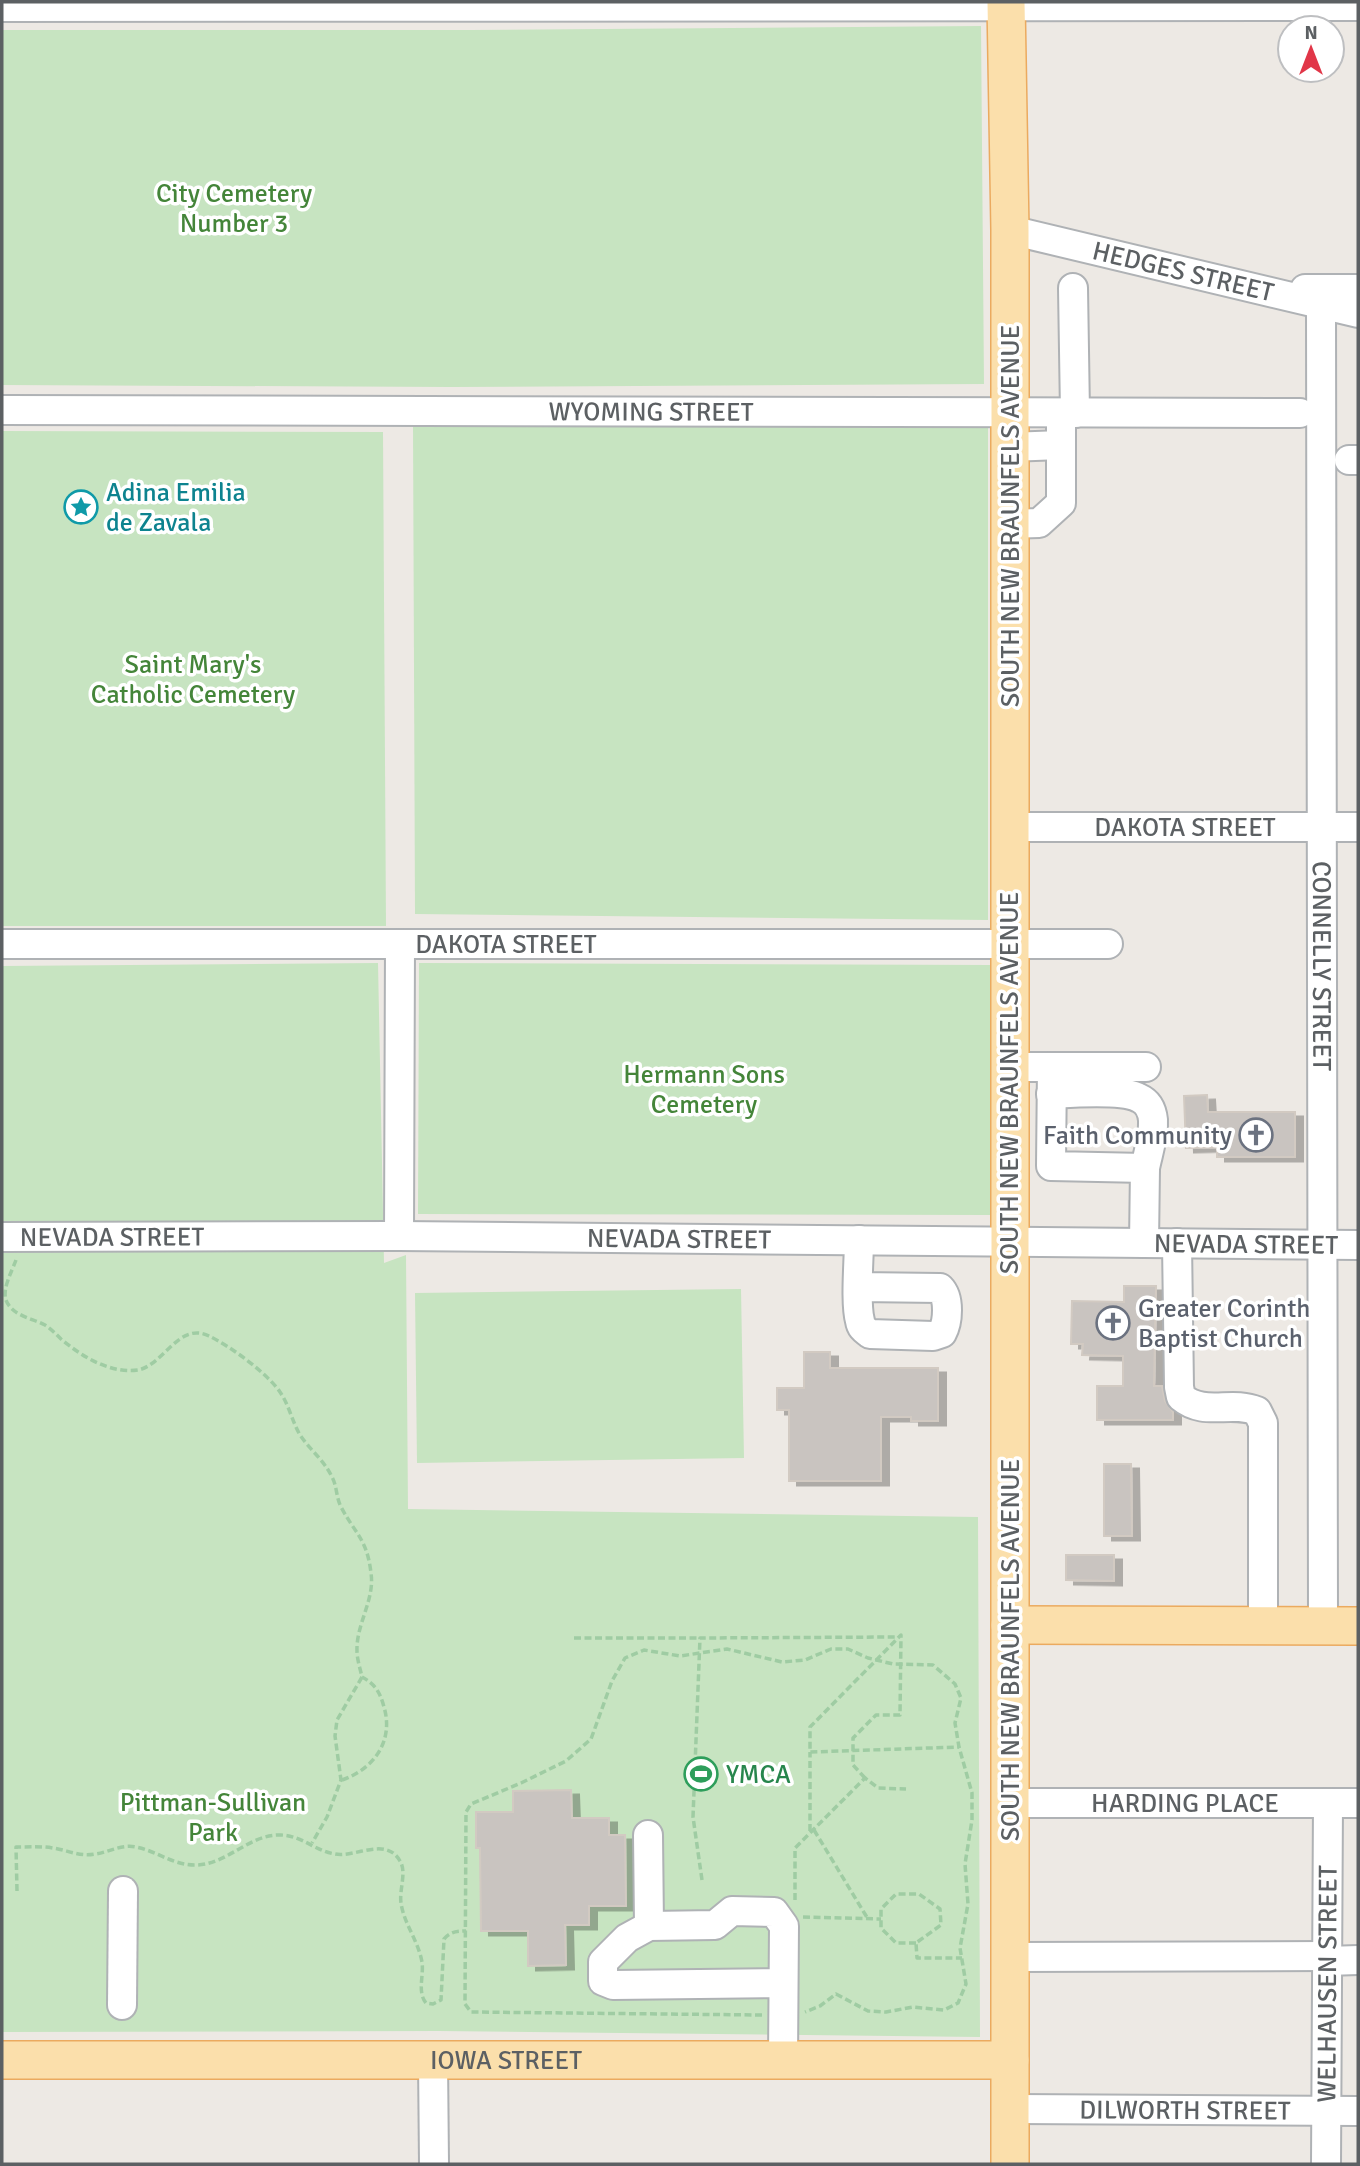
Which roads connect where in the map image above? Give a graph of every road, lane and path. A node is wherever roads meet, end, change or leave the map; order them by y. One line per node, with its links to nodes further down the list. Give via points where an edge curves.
1 (1006, 4): 2 (street); 3 (street); 4 (main road, SOUTH NEW BRAUNFELS AVENUE)
2 (1358, 6)
3 (2, 7)
4 (1010, 230): 6 (street, HEDGES STREET); 13 (main road, SOUTH NEW BRAUNFELS AVENUE)
5 (1073, 288): 11 (street)
6 (1253, 289): 7 (street); 8 (street, HEDGES STREET)
7 (1358, 289)
8 (1321, 304): 9 (street, HEDGES STREET); 17 (street, CONNELLY STREET)
9 (1358, 313)
10 (2, 410): 13 (street, WYOMING STREET)
11 (1068, 413): 12 (street, WYOMING STREET); 13 (street, WYOMING STREET); 14 (street)
12 (1300, 413)
13 (1010, 430): 14 (street); 15 (main road, SOUTH NEW BRAUNFELS AVENUE)
14 (1061, 445): 15 (street, via 1061,503 1039,523)
15 (1010, 524): 16 (main road, SOUTH NEW BRAUNFELS AVENUE)
16 (1010, 827): 17 (street, DAKOTA STREET); 21 (main road, SOUTH NEW BRAUNFELS AVENUE)
17 (1320, 827): 18 (street, DAKOTA STREET); 33 (street, CONNELLY STREET)
18 (1358, 827)
19 (2, 944): 20 (street, DAKOTA STREET)
20 (400, 944): 21 (street, DAKOTA STREET); 27 (street)
21 (1010, 944): 22 (street, DAKOTA STREET); 23 (main road, SOUTH NEW BRAUNFELS AVENUE)
22 (1108, 944)
23 (1009, 1067): 25 (street); 30 (main road, SOUTH NEW BRAUNFELS AVENUE)
24 (1146, 1067): 25 (street)
25 (1052, 1080): 26 (street, via 1085,1093 1139,1097 1150,1106 1152,1135); 26 (street, via 1051,1166)
26 (1144, 1168): 31 (street)
27 (399, 1236): 28 (street, NEVADA STREET); 29 (street, NEVADA STREET)
28 (9, 1237): 45 (path, via 16,1259 5,1299 16,1312 49,1327 89,1359 111,1368 137,1370 151,1366 180,1338 197,1333 233,1352 279,1390 299,1433 334,1480 340,1506 369,1555 371,1588 357,1651)
29 (859, 1240): 30 (street, NEVADA STREET); 35 (street)
30 (1009, 1241): 31 (street, NEVADA STREET); 36 (main road, SOUTH NEW BRAUNFELS AVENUE)
31 (1144, 1243): 32 (street, NEVADA STREET)
32 (1186, 1244): 33 (street, NEVADA STREET); 37 (street, via 1181,1397 1196,1408 1247,1407 1260,1414 1263,1423)
33 (1322, 1245): 34 (street, NEVADA STREET); 38 (street, CONNELLY STREET)
34 (1358, 1245)
35 (859, 1287)
36 (1010, 1625): 37 (main road); 52 (main road, SOUTH NEW BRAUNFELS AVENUE)
37 (1263, 1626): 38 (main road)
38 (1341, 1626)
39 (898, 1637): 41 (path); 43 (path); 44 (path, via 901,1635)
40 (574, 1638): 41 (path)
41 (700, 1638): 42 (path)
42 (700, 1654): 43 (path, via 727,1649 782,1662 848,1649); 58 (path, via 693,1817); 66 (path, via 644,1650 625,1658 591,1739 566,1760 471,1804 466,1812)
43 (876, 1660): 44 (path); 47 (path, via 810,1727)
44 (901, 1663): 46 (path, via 933,1665 955,1684 961,1698); 48 (path, via 900,1715 876,1715 853,1738)
45 (362, 1677): 50 (path, via 337,1720); 50 (path, via 378,1691 387,1716 383,1748 363,1771)
46 (958, 1747): 48 (path); 69 (path, via 972,1793)
47 (810, 1752): 48 (path); 55 (path)
48 (853, 1752): 49 (path, via 853,1765)
49 (865, 1778): 51 (path, via 878,1788); 55 (path)
50 (341, 1780): 57 (path)
51 (906, 1789)
52 (1010, 1803): 53 (street, HARDING PLACE); 68 (main road, SOUTH NEW BRAUNFELS AVENUE)
53 (1328, 1803): 54 (street, HARDING PLACE); 70 (street, WELHAUSEN STREET)
54 (1358, 1803)
55 (812, 1831): 61 (path, via 795,1848); 63 (path)
56 (648, 1835): 65 (street)
57 (312, 1843): 59 (path, via 272,1835 196,1865 133,1846 95,1854 16,1847); 66 (path, via 336,1855 385,1850 400,1860 401,1908 419,1951 421,1993 426,2003 441,2000 444,1940 455,1931)
58 (702, 1880)
59 (17, 1891)
60 (123, 1891): 73 (street)
61 (795, 1905)
62 (795, 1917): 63 (path)
63 (868, 1919): 64 (path)
64 (881, 1919): 67 (path, via 881,1928 896,1943); 67 (path, via 881,1909 896,1894 919,1894 940,1909 941,1925)
65 (649, 1926): 72 (street, via 715,1925 732,1911 774,1912 784,1926); 72 (street, via 627,1938 603,1962 603,1981 613,1985)
66 (466, 1931): 74 (path, via 465,2004 471,2012)
67 (916, 1943): 69 (path, via 917,1958)
68 (1010, 1956): 70 (street); 79 (main road, SOUTH NEW BRAUNFELS AVENUE)
69 (962, 1958): 75 (path, via 966,1984 958,2003 944,2010 868,2011 836,1994)
70 (1327, 1958): 71 (street); 81 (street, WELHAUSEN STREET)
71 (1358, 1960)
72 (783, 1983): 78 (street)
73 (122, 2005)
74 (769, 2015)
75 (796, 2015)
76 (2, 2060): 77 (main road, IOWA STREET)
77 (433, 2060): 78 (main road, IOWA STREET); 83 (street)
78 (783, 2060): 79 (main road, IOWA STREET)
79 (1010, 2060): 80 (main road, SOUTH NEW BRAUNFELS AVENUE)
80 (1010, 2109): 81 (street, DILWORTH STREET); 84 (main road, SOUTH NEW BRAUNFELS AVENUE)
81 (1326, 2111): 82 (street, DILWORTH STREET); 85 (street, WELHAUSEN STREET)
82 (1358, 2111)
83 (434, 2164)
84 (1010, 2164)
85 (1326, 2164)

